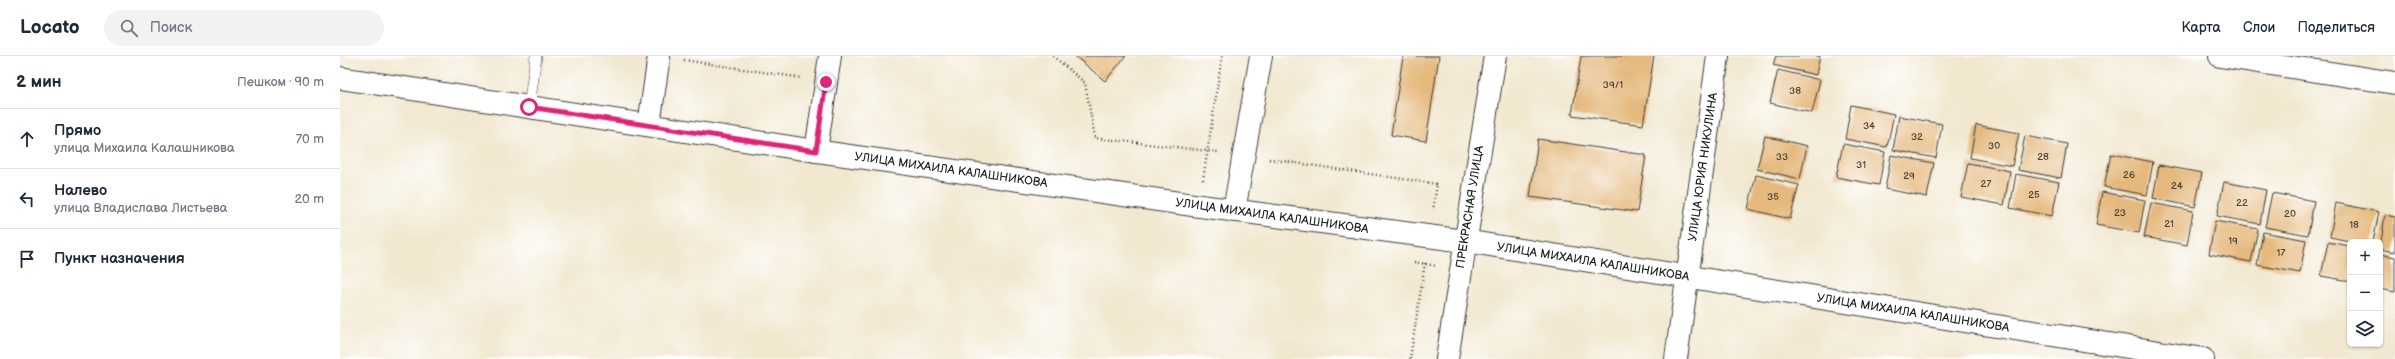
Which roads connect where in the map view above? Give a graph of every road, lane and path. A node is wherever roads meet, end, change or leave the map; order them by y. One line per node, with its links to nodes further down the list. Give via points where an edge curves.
1 (536, 56): 12 (lane)
2 (659, 56): 10 (path); 13 (street)
3 (830, 56): 10 (street)
4 (1053, 56): 15 (path, via 1085,83 1094,138)
5 (1261, 56): 15 (street)
6 (1495, 56): 18 (street, ПРЕКРАСНАЯ УЛИЦА)
7 (1718, 56): 19 (street, УЛИЦА ЮРИЯ НИКУЛИНА)
8 (2220, 56): 11 (street)
9 (340, 78): 12 (street, УЛИЦА МИХАИЛА КАЛАШНИКОВА)
10 (826, 82): 14 (street)
11 (2395, 82)
12 (529, 107): 13 (street, УЛИЦА МИХАИЛА КАЛАШНИКОВА)
13 (649, 125): 14 (street, УЛИЦА МИХАИЛА КАЛАШНИКОВА)
14 (816, 151): 16 (street, УЛИЦА МИХАИЛА КАЛАШНИКОВА)
15 (1244, 155): 16 (street); 17 (path, via 1437,184)
16 (1234, 211): 17 (street, УЛИЦА МИХАИЛА КАЛАШНИКОВА)
17 (1429, 237): 18 (street, УЛИЦА МИХАИЛА КАЛАШНИКОВА); 20 (path)
18 (1465, 241): 19 (street, УЛИЦА МИХАИЛА КАЛАШНИКОВА); 21 (street, ПРЕКРАСНАЯ УЛИЦА)
19 (1687, 277): 22 (street, УЛИЦА ЮРИЯ НИКУЛИНА); 23 (street, УЛИЦА МИХАИЛА КАЛАШНИКОВА)
20 (1410, 359)
21 (1447, 359)
22 (1676, 359)
23 (2203, 359)

